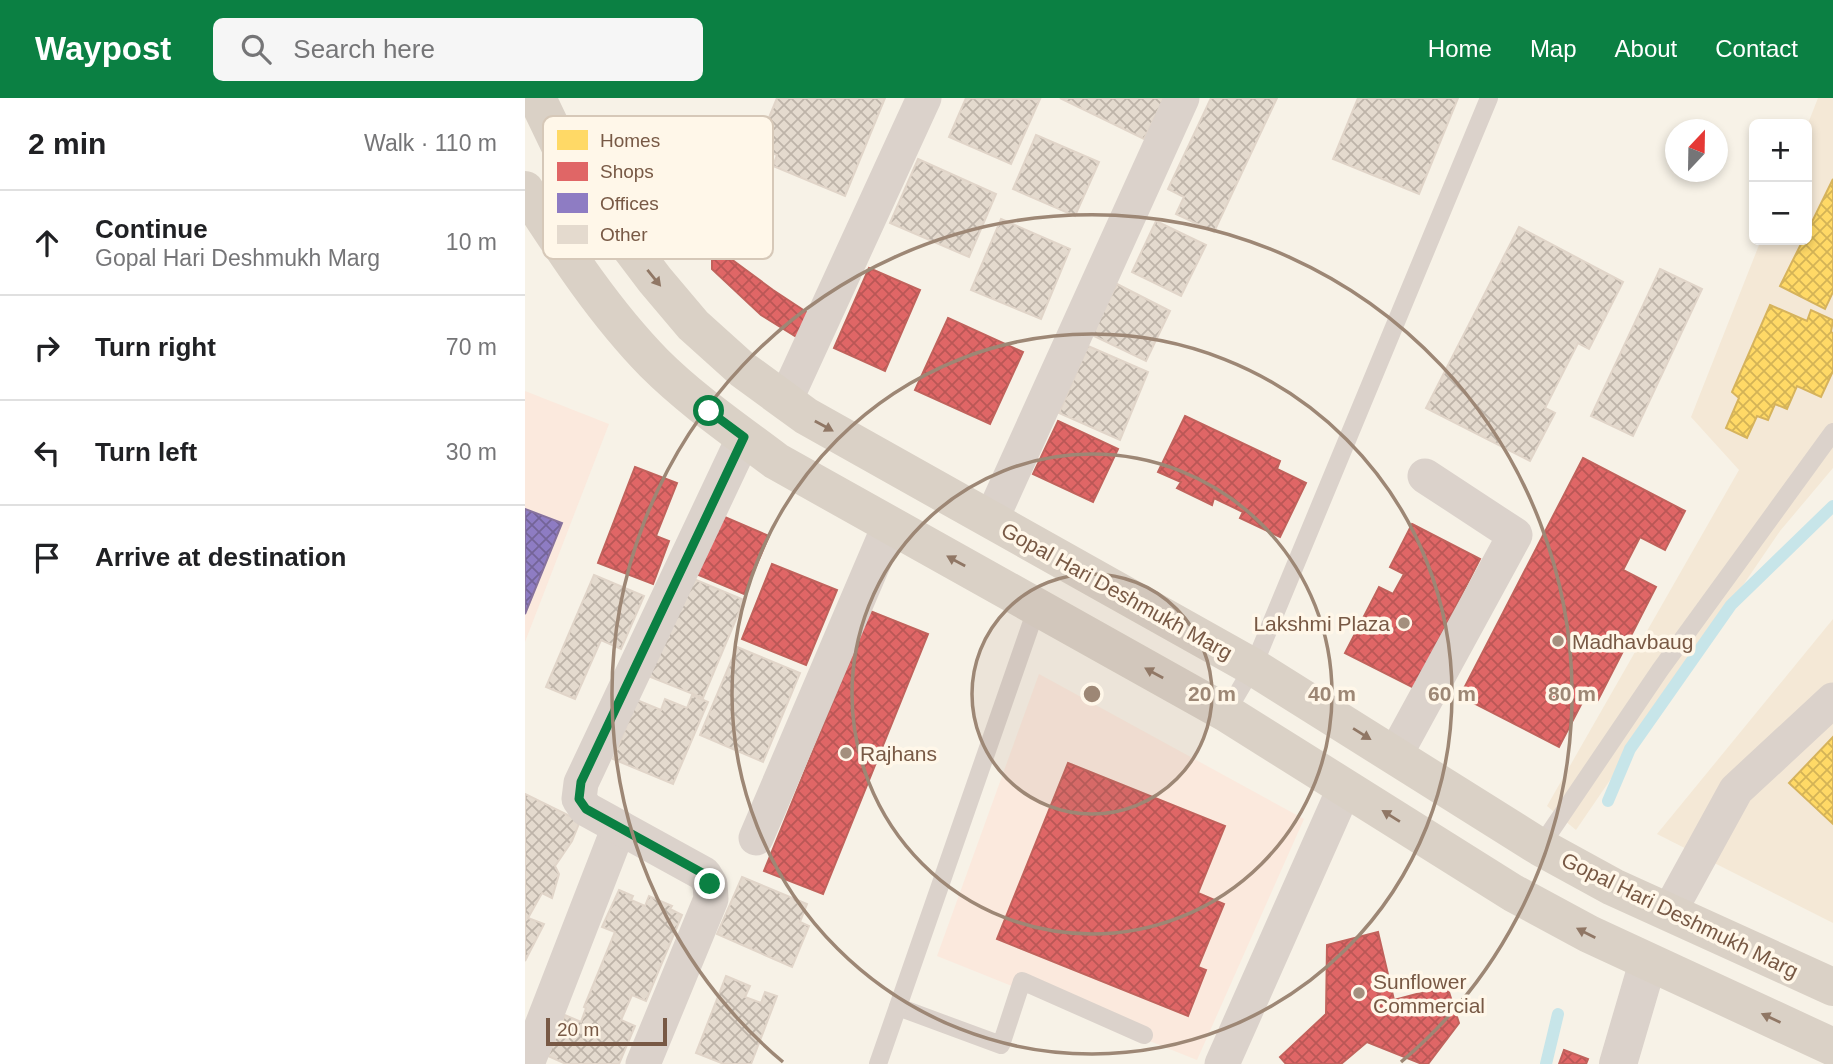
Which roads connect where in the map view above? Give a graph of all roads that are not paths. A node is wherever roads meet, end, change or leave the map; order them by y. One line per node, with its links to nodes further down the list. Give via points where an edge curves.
1 (537, 98): 5 (main road, Gopal Hari Deshmukh Marg, one-way to 5)
2 (924, 98): 10 (street)
3 (1182, 98): 14 (street)
4 (1489, 98): 17 (lane)
5 (546, 116)
6 (525, 190): 7 (main road)
7 (543, 218)
8 (571, 259): 12 (main road, via 655,363)
9 (639, 259): 10 (main road, Gopal Hari Deshmukh Marg, one-way to 10, via 693,325)
10 (785, 401): 14 (main road, Gopal Hari Deshmukh Marg, one-way to 14)
11 (1833, 432): 24 (lane, via 1660,670)
12 (744, 437): 15 (main road, via 776,461); 22 (street, via 581,782 579,799 586,809)
13 (1425, 476): 20 (street, via 1515,535)
14 (991, 520): 17 (main road, Gopal Hari Deshmukh Marg)
15 (890, 524): 16 (main road, one-way to 15); 23 (street)
16 (1037, 607): 19 (main road, one-way to 16); 28 (lane)
17 (1254, 667): 19 (lane); 20 (main road, Gopal Hari Deshmukh Marg, one-way to 20)
18 (1833, 700): 25 (street, via 1736,790)
19 (1226, 713): 21 (main road)
20 (1395, 755): 24 (main road, Gopal Hari Deshmukh Marg)
21 (1345, 787): 26 (main road, one-way to 21, via 1513,893); 34 (street)
22 (619, 827): 31 (street); 32 (street, via 704,874 710,884 711,899)
23 (756, 838)
24 (1541, 847): 25 (main road, Gopal Hari Deshmukh Marg)
25 (1669, 912): 27 (main road, Gopal Hari Deshmukh Marg)
26 (1648, 962): 30 (main road, one-way to 26); 35 (main road)
27 (1833, 988)
28 (898, 1007): 29 (lane, via 1001,1045 1022,981); 33 (lane)
29 (1144, 1035)
30 (1833, 1047)
31 (527, 1064)
32 (643, 1064)
33 (878, 1064)
34 (1222, 1064)
35 (1618, 1064)

